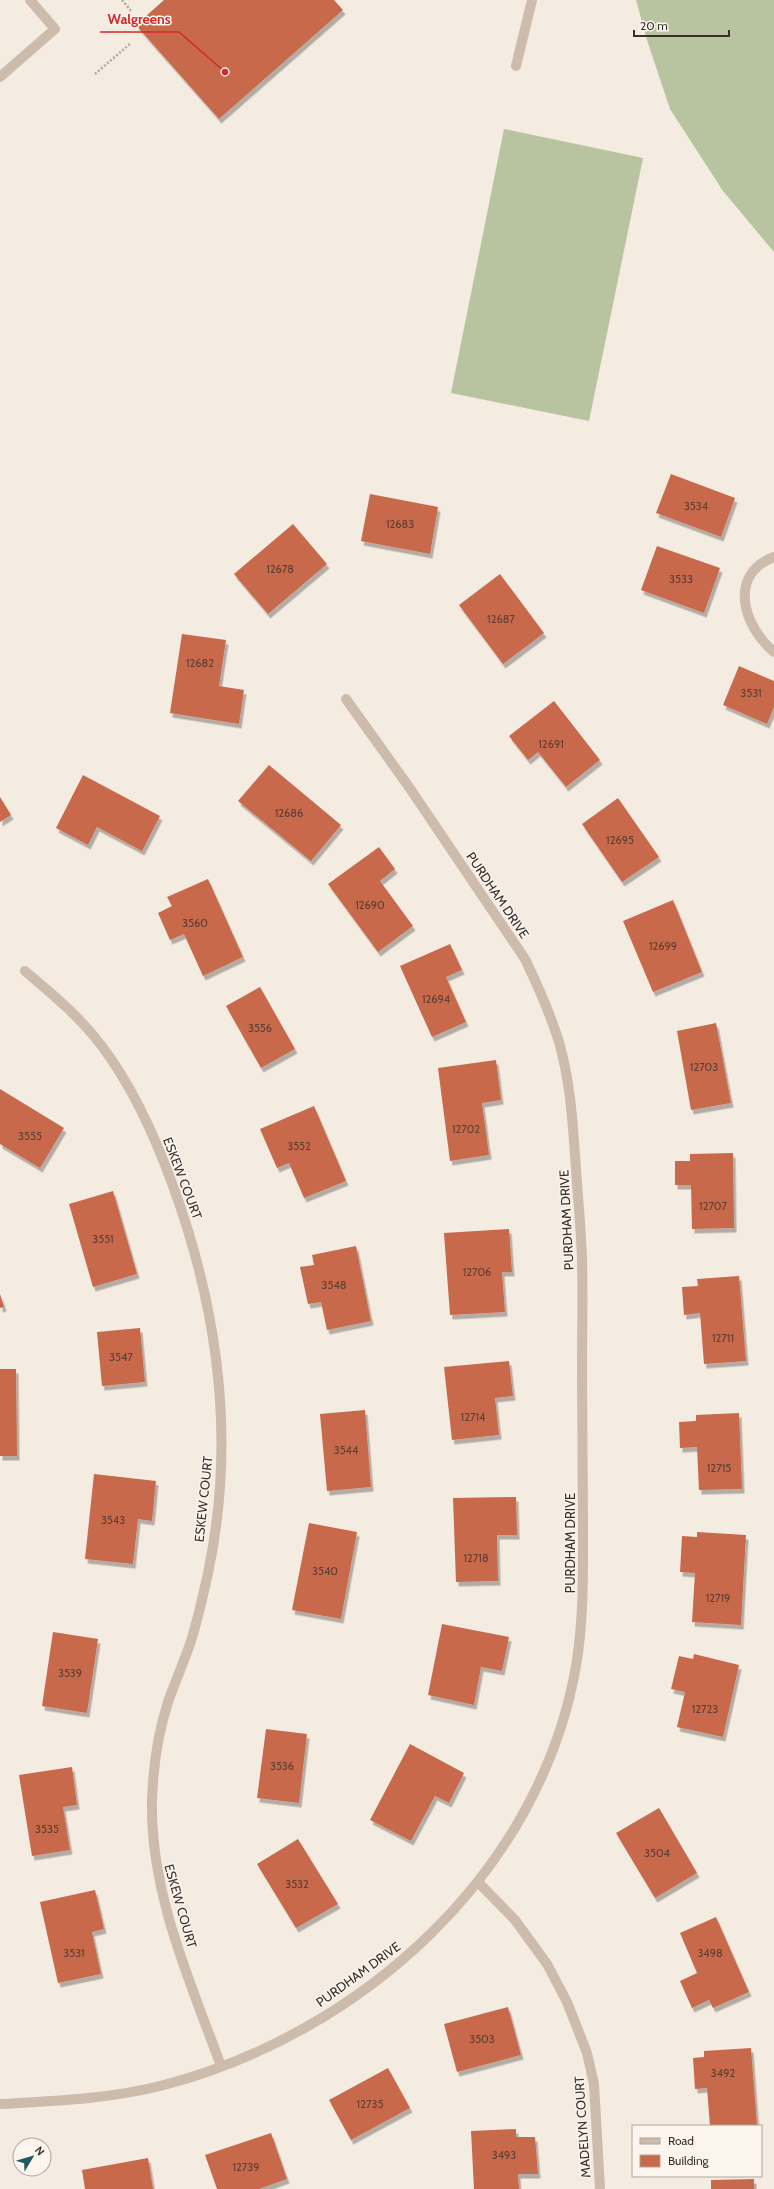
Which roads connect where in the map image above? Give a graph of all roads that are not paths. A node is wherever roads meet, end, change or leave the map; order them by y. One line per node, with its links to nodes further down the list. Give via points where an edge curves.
1 (30, 0): 4 (street, via 55,29)
2 (532, 0): 3 (street)
3 (516, 66)
4 (0, 77)
5 (774, 557): 6 (street, via 764,561 751,574 744,591 746,612 756,634)
6 (774, 652)
7 (346, 699): 9 (street, PURDHAM DRIVE, via 525,959 540,989 559,1043 571,1099 582,1261 583,1596 576,1666 561,1724 544,1769 516,1825)
8 (25, 971): 10 (street, ESKEW COURT, via 66,1005 101,1045 130,1089 160,1150 187,1223 207,1298 218,1358 222,1430 219,1501 208,1572 191,1641 167,1705 157,1746 152,1800 154,1853 159,1885)
9 (478, 1882): 10 (street, PURDHAM DRIVE, via 441,1924 393,1968 338,2008 279,2041); 12 (street, MADELYN COURT, via 515,1920 547,1964 567,2002 587,2053 594,2084)
10 (221, 2066): 11 (street, PURDHAM DRIVE, via 164,2085 98,2098)
11 (0, 2104)
12 (600, 2189)

